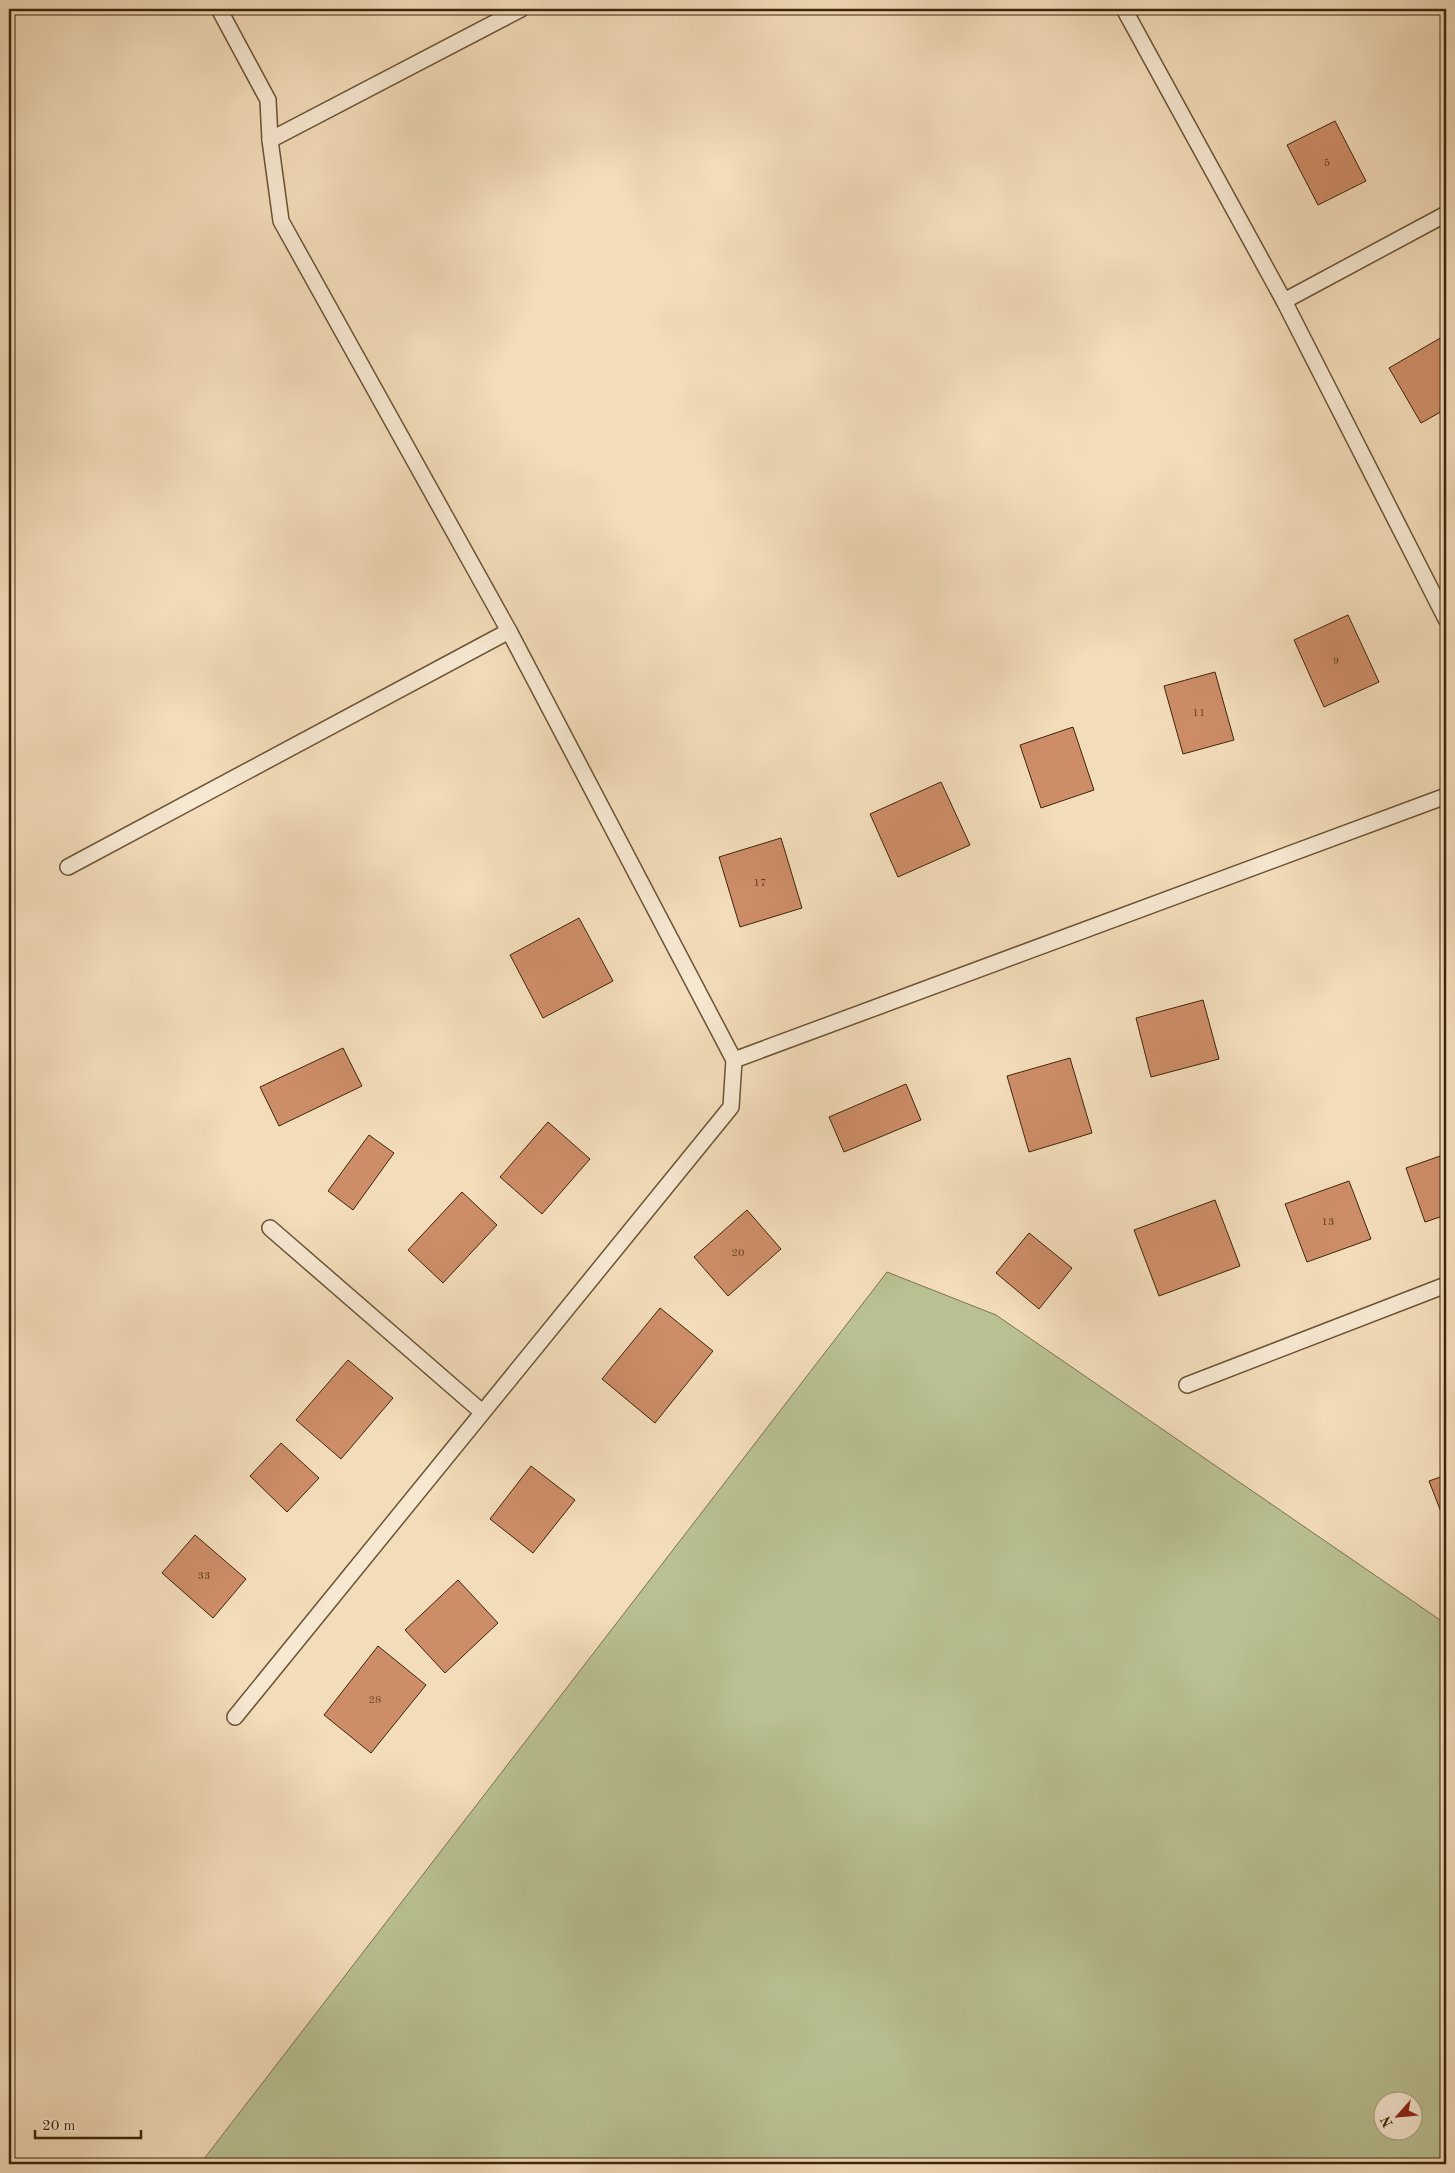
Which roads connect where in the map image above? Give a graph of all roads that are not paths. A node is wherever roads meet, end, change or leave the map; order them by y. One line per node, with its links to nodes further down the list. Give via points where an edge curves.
1 (219, 9): 4 (lane, via 268,100)
2 (521, 9): 4 (lane)
3 (1124, 9): 6 (lane)
4 (270, 140): 8 (lane, via 281,221)
5 (1446, 214): 6 (lane)
6 (1284, 301): 7 (lane)
7 (1446, 619)
8 (509, 631): 10 (lane); 11 (lane)
9 (1446, 796): 11 (lane)
10 (68, 867)
11 (734, 1060): 15 (lane, via 731,1107)
12 (270, 1228): 15 (lane)
13 (1446, 1285): 14 (lane)
14 (1187, 1385)
15 (482, 1412): 16 (lane)
16 (235, 1717)

